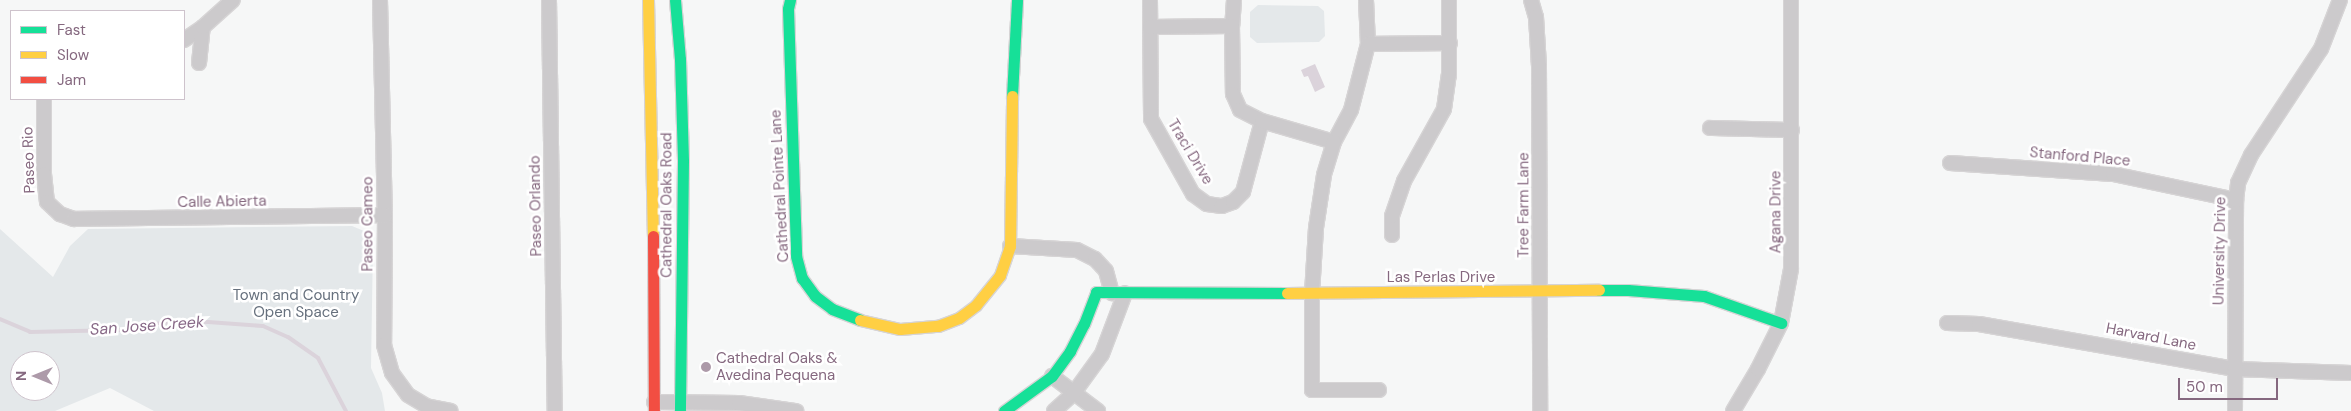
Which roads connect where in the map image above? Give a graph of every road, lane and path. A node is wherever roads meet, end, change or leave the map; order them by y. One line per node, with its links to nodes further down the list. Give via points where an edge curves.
1 (233, 0): 16 (street)
2 (380, 0): 30 (street, Paseo Cameo)
3 (549, 0): 47 (street, Paseo Orlando)
4 (648, 0): 43 (street, Cathedral Oaks Road)
5 (674, 0): 44 (street, Cathedral Oaks Road, via 680,59 683,161)
6 (790, 0): 32 (street, Cathedral Pointe Lane, via 796,256 802,278 815,296 832,308 868,323 900,329 938,326 959,318 976,305 1000,275)
7 (1017, 0): 32 (street, Cathedral Pointe Lane, via 1012,64)
8 (1150, 0): 17 (street, Traci Drive)
9 (1234, 0): 15 (street)
10 (1366, 0): 20 (street)
11 (1449, 0): 19 (street)
12 (1531, 0): 33 (street, Tree Farm Lane, via 1536,17 1540,66)
13 (1792, 0): 25 (street, Agana Drive)
14 (2340, 0): 28 (street, University Drive, via 2320,49 2251,155 2238,183)
15 (1232, 26): 17 (street); 23 (street, via 1233,94 1240,110)
16 (203, 27): 18 (street); 21 (street)
17 (1150, 27): 23 (street, Traci Drive, via 1151,119 1193,194 1207,204 1222,206 1233,202 1243,192)
18 (185, 39)
19 (1450, 43): 20 (street); 31 (street, via 1448,96 1404,181 1392,216)
20 (1368, 44): 26 (street, via 1350,110)
21 (199, 63)
22 (44, 100): 29 (street, Paseo Rio, via 47,202)
23 (1262, 121): 26 (street)
24 (1710, 128): 25 (street)
25 (1792, 130): 36 (street, Agana Drive, via 1792,269)
26 (1334, 142): 35 (street, via 1324,176 1316,228)
27 (1950, 163): 28 (street, Stanford Place, via 2113,174)
28 (2236, 200): 38 (street, University Drive)
29 (60, 214): 30 (street, Calle Abierta, via 74,219)
30 (385, 215): 46 (street, Paseo Cameo, via 384,345 392,373 408,395 426,406)
31 (1392, 235)
32 (1010, 246): 34 (street, via 1077,250 1095,259)
33 (1540, 292): 35 (street, Las Perlas Drive); 36 (street, Las Perlas Drive, via 1628,290 1704,296); 52 (street, Tree Farm Lane)
34 (1118, 293): 35 (street, Las Perlas Drive); 40 (street, Las Perlas Drive, via 1096,292 1070,351); 42 (street, via 1102,354)
35 (1312, 293): 41 (street, via 1312,390)
36 (1780, 323): 53 (street, Agana Drive)
37 (1947, 323): 38 (street, Harvard Lane, via 1979,324)
38 (2234, 369): 39 (street, Harvard Lane); 54 (street, University Drive)
39 (2351, 373)
40 (1052, 376): 42 (street); 49 (street)
41 (1379, 390)
42 (1073, 394): 50 (street); 51 (street)
43 (654, 406): 44 (street)
44 (680, 406): 45 (street)
45 (739, 407): 48 (street)
46 (451, 411)
47 (555, 411)
48 (796, 411)
49 (1004, 411)
50 (1054, 411)
51 (1098, 411)
52 (1540, 411)
53 (1733, 411)
54 (2235, 411)

